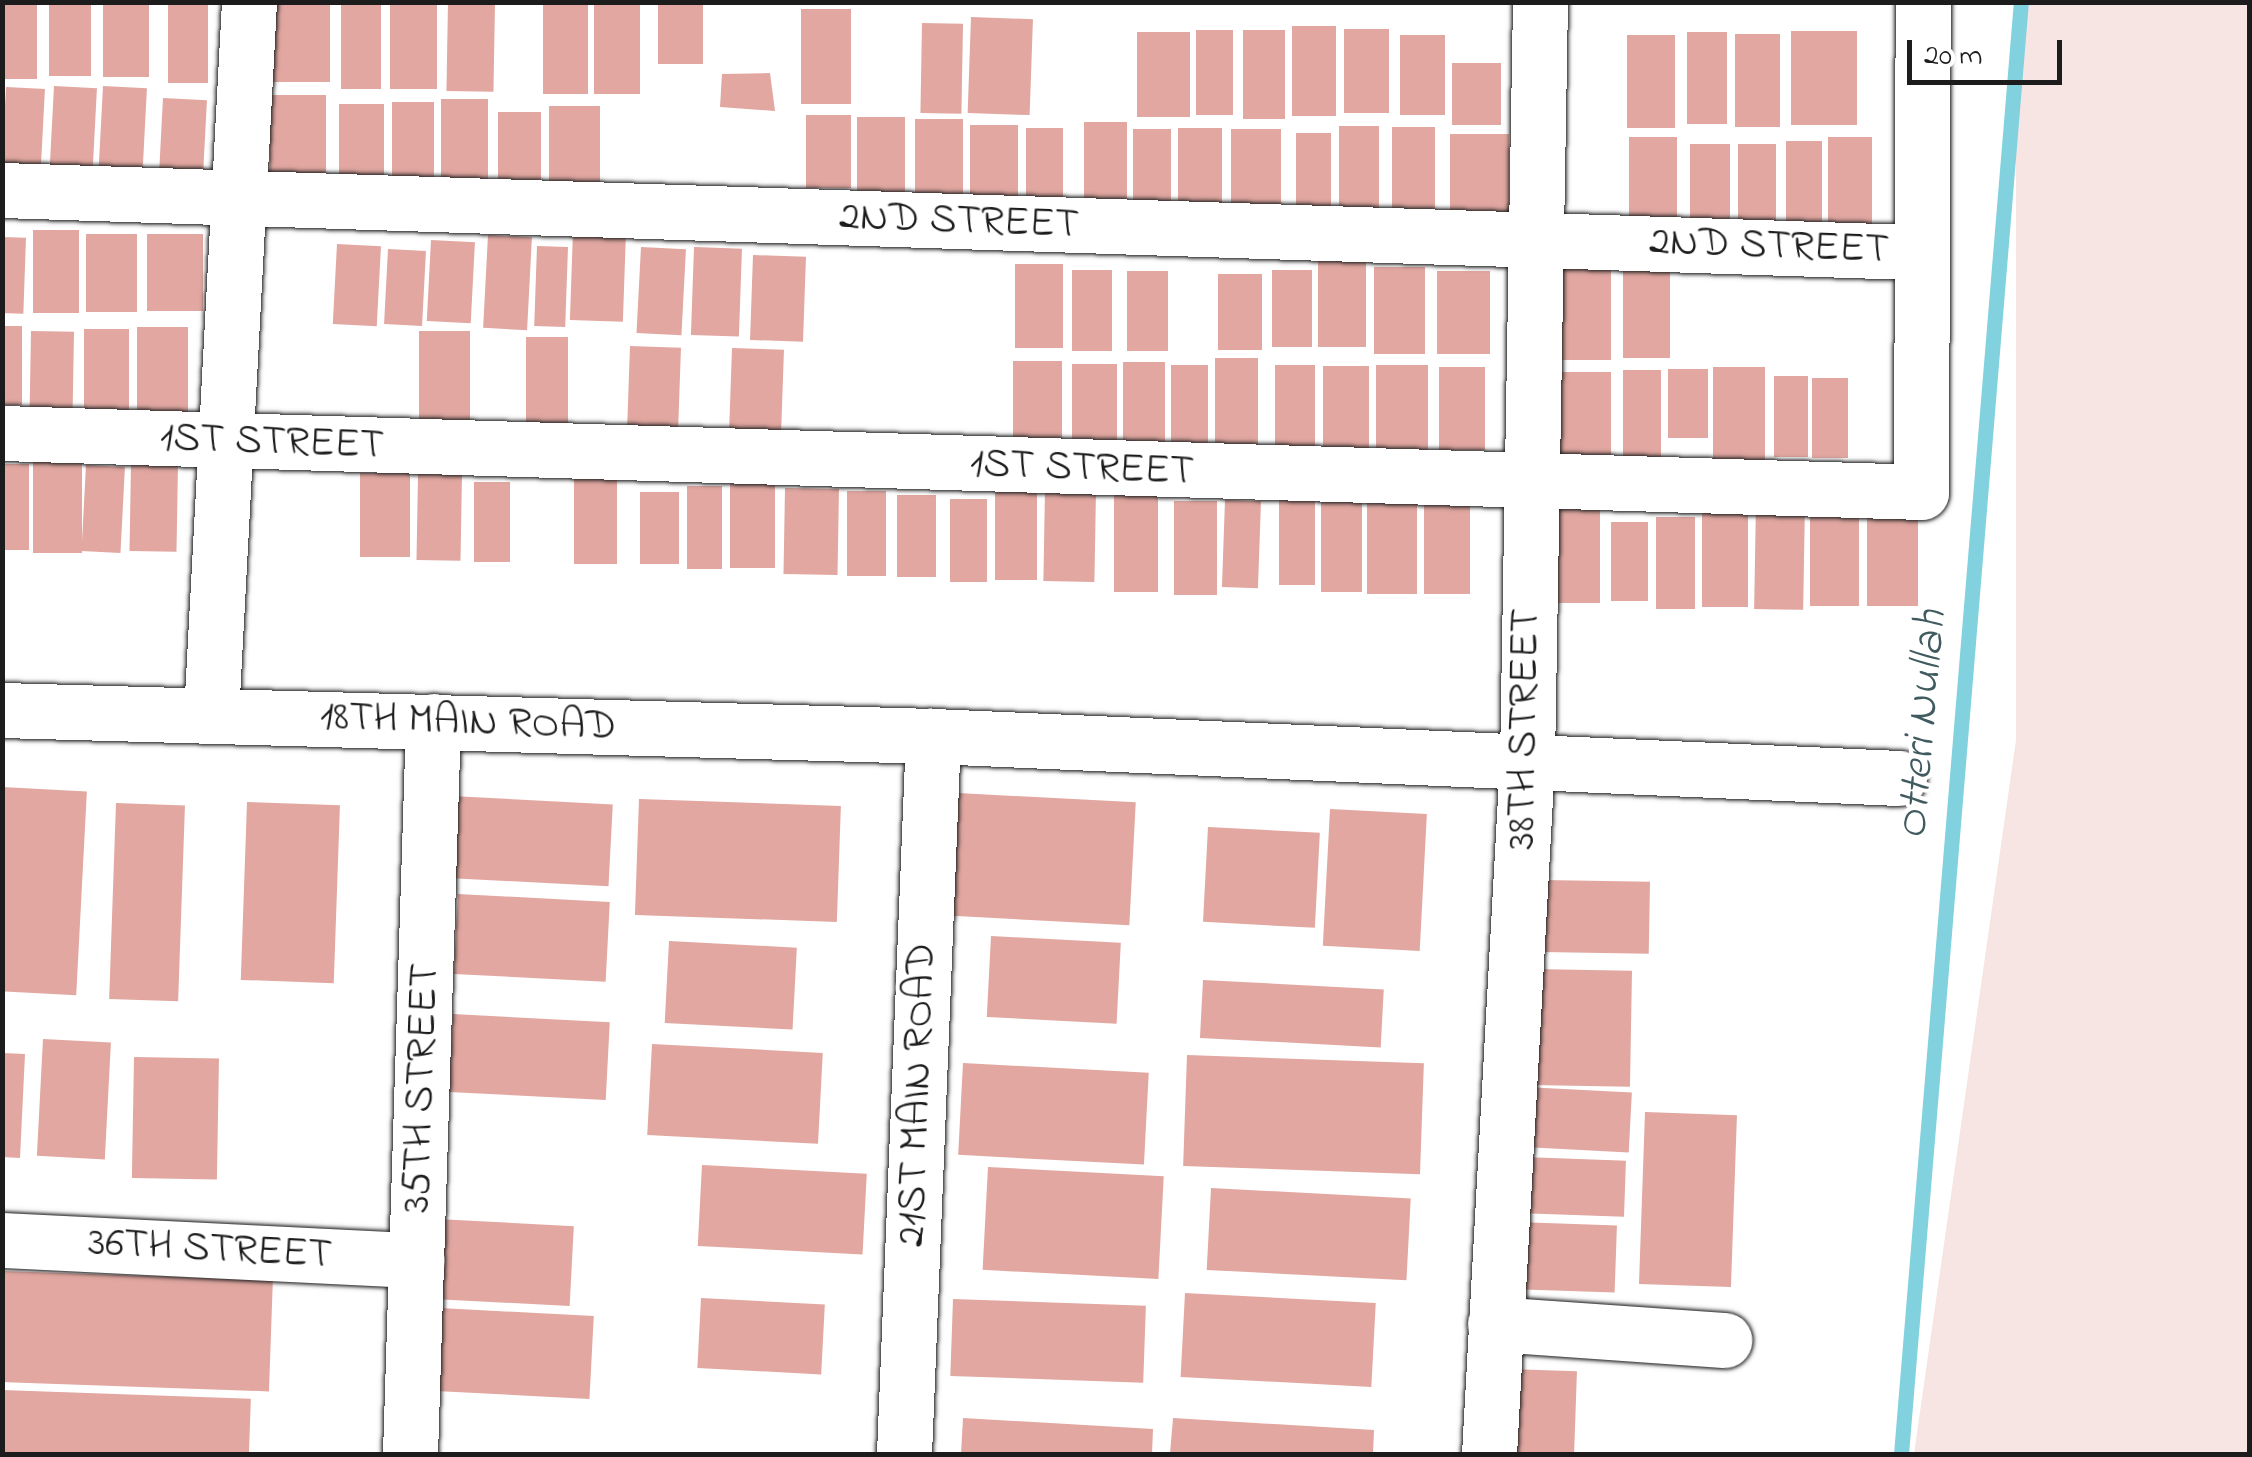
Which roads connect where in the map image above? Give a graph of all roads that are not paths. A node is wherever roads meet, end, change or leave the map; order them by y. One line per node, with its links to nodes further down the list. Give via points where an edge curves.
1 (249, 2): 5 (street)
2 (1540, 2): 6 (street, 38TH STREET)
3 (1923, 2): 7 (street)
4 (2, 190): 5 (street, 2ND STREET)
5 (239, 199): 6 (street, 2ND STREET); 9 (street)
6 (1536, 240): 7 (street, 2ND STREET); 10 (street, 38TH STREET)
7 (1916, 252): 10 (street, 1ST STREET, via 1921,492)
8 (2, 433): 9 (street, 1ST STREET)
9 (223, 441): 10 (street, 1ST STREET); 12 (street)
10 (1528, 481): 15 (street, 38TH STREET)
11 (2, 710): 12 (street, 18TH MAIN ROAD)
12 (211, 715): 13 (street, 18TH MAIN ROAD)
13 (433, 721): 14 (street, 18TH MAIN ROAD); 18 (street, 35TH STREET)
14 (933, 736): 15 (street, 18TH MAIN ROAD); 22 (street, 21ST MAIN ROAD)
15 (1528, 761): 16 (street, 18TH MAIN ROAD); 19 (street, 38TH STREET)
16 (1899, 778)
17 (2, 1240): 18 (street, 36TH STREET)
18 (417, 1260): 21 (street, 35TH STREET)
19 (1496, 1324): 20 (street); 23 (street, 38TH STREET)
20 (1724, 1340)
21 (410, 1454)
22 (904, 1454)
23 (1489, 1454)

